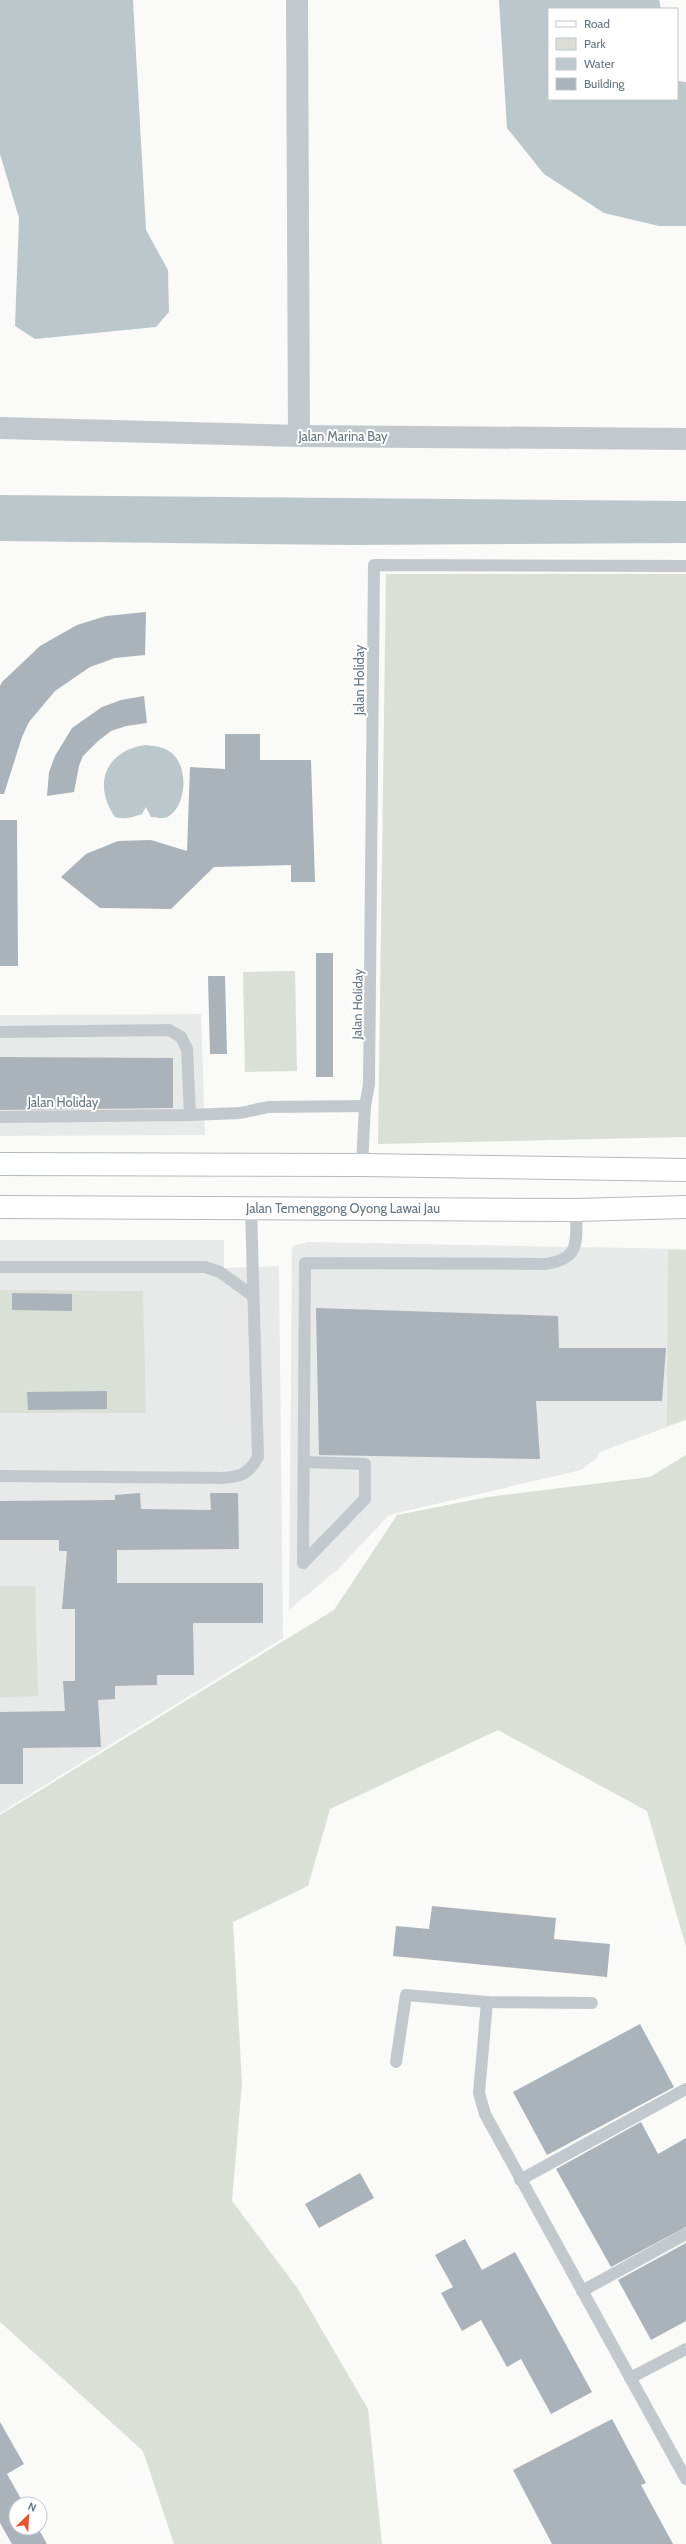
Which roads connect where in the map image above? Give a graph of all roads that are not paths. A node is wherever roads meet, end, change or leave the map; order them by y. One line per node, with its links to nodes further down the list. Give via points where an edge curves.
1 (297, 0): 3 (street)
2 (0, 428): 3 (street, Jalan Marina Bay)
3 (299, 436): 4 (street, Jalan Marina Bay)
4 (686, 439)
5 (686, 566): 7 (lane, Jalan Holiday, via 374,565 372,949 369,1084)
6 (0, 1032): 8 (lane, via 169,1030 181,1037 187,1049)
7 (365, 1106): 8 (lane, Jalan Holiday, via 268,1107 240,1113); 11 (lane, Jalan Holiday)
8 (190, 1115): 9 (lane, Jalan Holiday)
9 (0, 1117)
10 (0, 1164): 11 (main road)
11 (362, 1165): 12 (main road)
12 (681, 1169)
13 (0, 1207): 14 (main road, Jalan Temenggong Oyong Lawai Jau)
14 (251, 1207): 16 (main road, Jalan Temenggong Oyong Lawai Jau); 18 (lane)
15 (686, 1207): 16 (main road, Jalan Temenggong Oyong Lawai Jau)
16 (576, 1210): 19 (lane, via 576,1247 568,1257 558,1262 305,1263)
17 (0, 1267): 18 (lane, via 205,1267 220,1272)
18 (253, 1296): 20 (lane, via 258,1457 251,1470 239,1477 222,1478)
19 (304, 1462): 19 (lane, via 304,1470 303,1563 366,1500 365,1464)
20 (0, 1476)
21 (487, 2002): 22 (lane); 23 (lane, via 406,1995); 25 (lane, via 479,2093 485,2114)
22 (592, 2003)
23 (396, 2062)
24 (686, 2089): 25 (lane)
25 (520, 2180): 27 (lane)
26 (686, 2234): 27 (lane)
27 (582, 2290): 29 (lane)
28 (686, 2349): 29 (lane)
29 (630, 2378): 30 (lane)
30 (686, 2479)

